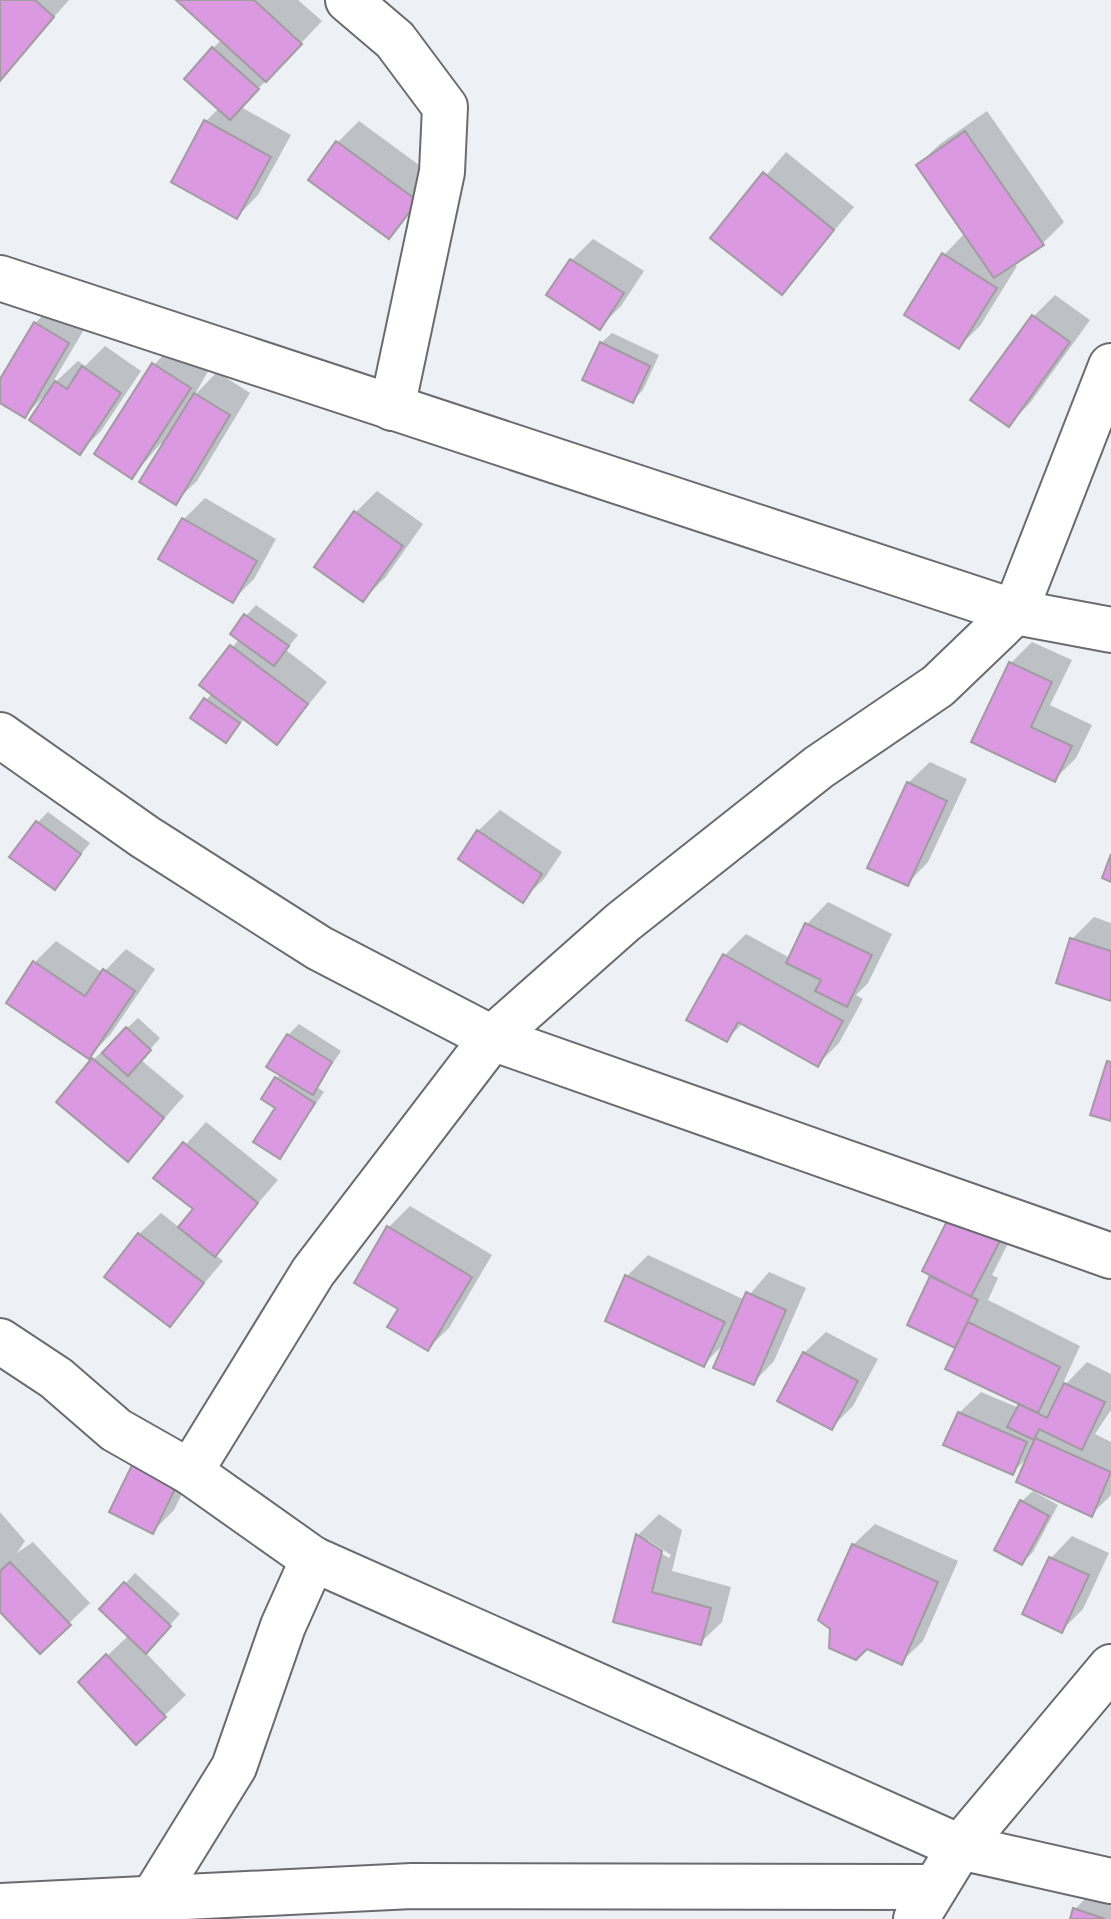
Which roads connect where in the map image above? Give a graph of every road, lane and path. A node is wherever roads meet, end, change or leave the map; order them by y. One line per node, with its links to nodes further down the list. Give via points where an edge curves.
1 (348, 0): 4 (street, via 395,40 445,107 442,172)
2 (0, 278): 4 (street)
3 (1111, 366): 5 (street)
4 (392, 408): 5 (street)
5 (1015, 612): 6 (street); 8 (street, via 938,686 819,767 623,922)
6 (1111, 630)
7 (0, 735): 8 (street, via 145,837 319,948)
8 (492, 1038): 9 (street); 11 (street, via 313,1272)
9 (1111, 1256)
10 (0, 1341): 11 (street, via 56,1378 116,1430)
11 (190, 1472): 12 (street)
12 (313, 1559): 14 (street); 18 (street, via 283,1626 234,1767)
13 (1111, 1667): 14 (street)
14 (960, 1847): 15 (street); 16 (street)
15 (1111, 1881)
16 (925, 1903): 18 (street, via 412,1886)
17 (0, 1906): 18 (street)
18 (149, 1908)

